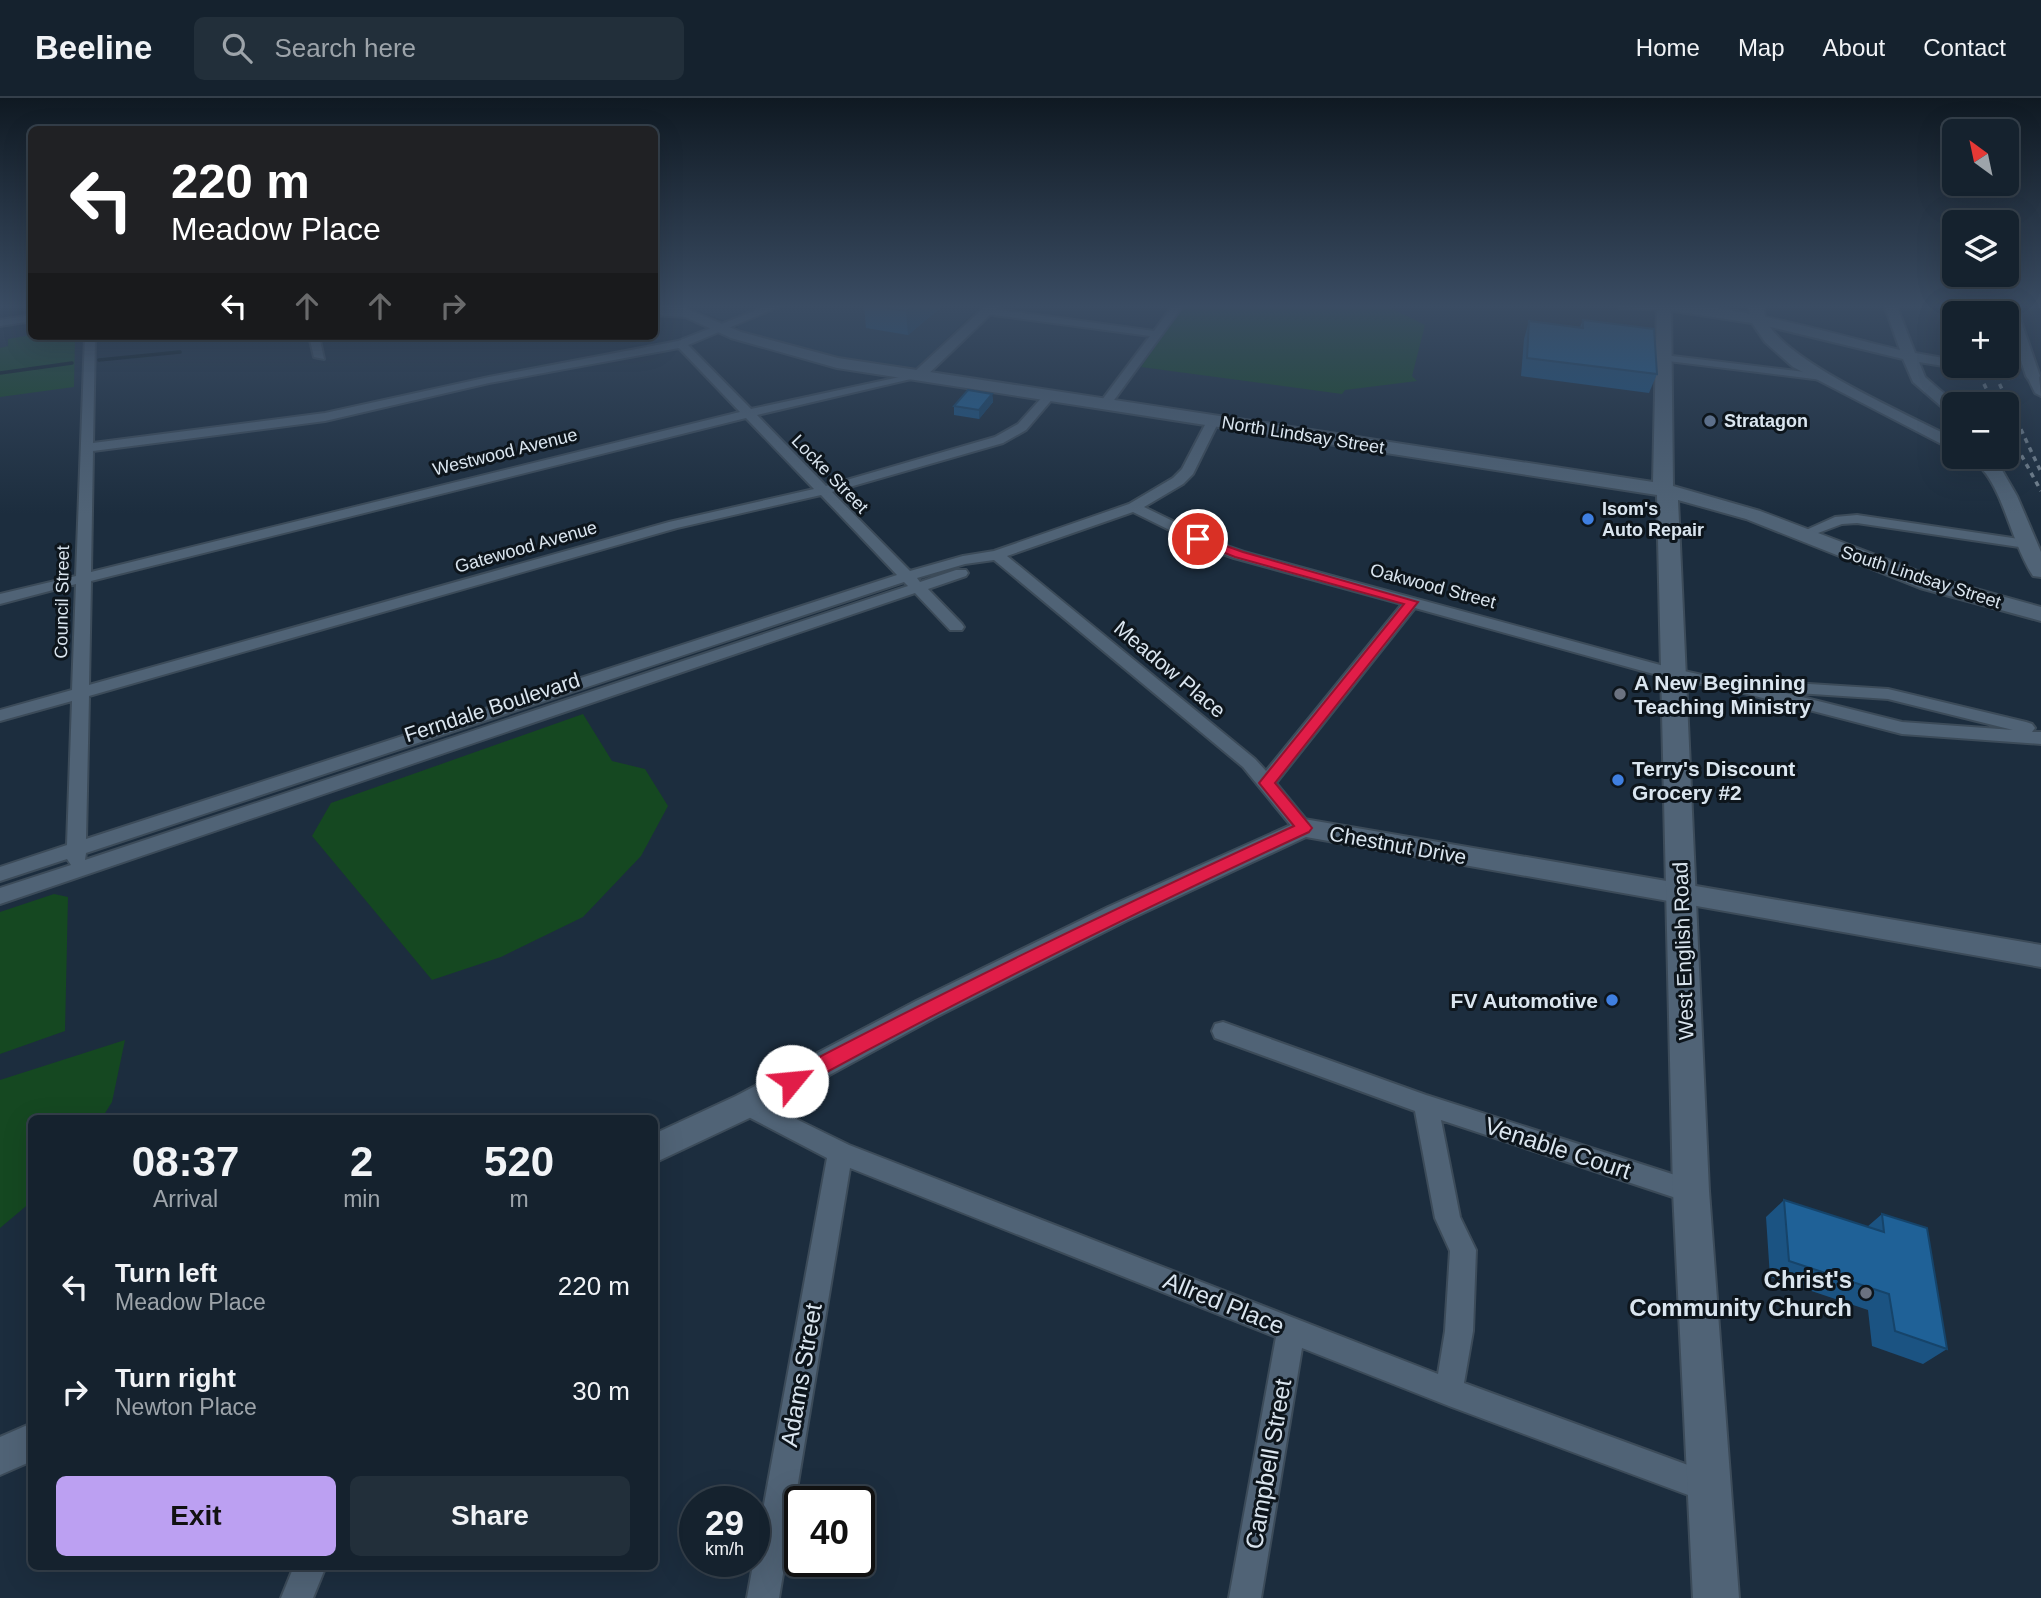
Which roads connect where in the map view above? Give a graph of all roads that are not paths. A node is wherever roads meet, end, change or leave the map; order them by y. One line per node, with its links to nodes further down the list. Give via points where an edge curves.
1 (89, 374): 22 (street, Council Street)
2 (521, 374): 22 (street, via 325,416)
3 (710, 374): 17 (street, Locke Street)
4 (906, 374): 10 (main road, North Lindsay Street)
5 (1127, 374): 16 (street)
6 (1664, 374): 24 (main road, West English Road)
7 (1797, 374): 12 (street)
8 (1817, 374): 12 (main road)
9 (1916, 374): 15 (street)
10 (918, 376): 14 (main road, North Lindsay Street); 17 (street, Westwood Avenue)
11 (2037, 376): 13 (street)
12 (1822, 377): 19 (main road)
13 (2041, 393)
14 (1049, 396): 16 (main road, North Lindsay Street); 25 (street, Gatewood Avenue, via 1023,427 1006,438)
15 (1942, 400)
16 (1105, 404): 18 (main road, North Lindsay Street)
17 (748, 413): 25 (street, Locke Street); 31 (street, Westwood Avenue)
18 (1213, 421): 24 (main road, North Lindsay Street); 26 (street, Ferndale Boulevard, via 1188,471)
19 (1936, 436): 20 (street); 21 (main road)
20 (1942, 437)
21 (1942, 439)
22 (86, 448): 31 (street, Council Street)
23 (1992, 469): 28 (main road)
24 (1665, 490): 27 (main road, North Lindsay Street, via 1711,501); 37 (main road, West English Road)
25 (822, 491): 32 (street, Locke Street); 39 (street, Gatewood Avenue, via 674,525)
26 (1134, 507): 29 (street, Ferndale Boulevard); 34 (street, Oakwood Street, via 1213,546)
27 (1802, 535): 28 (street, via 1840,520 1857,519); 35 (main road, South Lindsay Street, via 1928,583)
28 (2026, 544): 30 (main road)
29 (997, 555): 32 (street, Ferndale Boulevard, via 969,570); 43 (street, Meadow Place, via 1249,763)
30 (2041, 570)
31 (82, 579): 33 (street, Westwood Avenue); 39 (street, Council Street)
32 (911, 583): 36 (street, Locke Street); 45 (street, Ferndale Boulevard); 46 (street, Ferndale Boulevard)
33 (0, 599)
34 (1412, 602): 37 (street, Oakwood Street); 43 (street)
35 (2041, 614)
36 (956, 627)
37 (1674, 674): 38 (street, Oakwood Street); 48 (main road, West English Road)
38 (1728, 684): 41 (street, Oakwood Street, via 1888,694); 42 (street, Oakwood Street, via 1902,728)
39 (79, 694): 40 (street, Gatewood Avenue); 45 (street, Council Street)
40 (0, 716)
41 (2041, 732)
42 (2041, 738)
43 (1266, 783): 44 (street, Meadow Place)
44 (1304, 828): 48 (street, Chestnut Drive); 52 (street, Chestnut Drive, via 1117,914)
45 (76, 849): 46 (street, Council Street); 47 (street, Ferndale Boulevard)
46 (76, 870): 49 (street, Ferndale Boulevard)
47 (0, 874)
48 (1681, 895): 50 (street, Chestnut Drive); 56 (main road, West English Road)
49 (0, 896)
50 (2041, 956)
51 (1223, 1031): 53 (street, Venable Court)
52 (747, 1105): 54 (street, Chestnut Drive); 55 (street, Allred Place)
53 (1426, 1105): 56 (street, Venable Court); 58 (street, via 1448,1218 1463,1250 1459,1331)
54 (658, 1147)
55 (839, 1153): 57 (street, Allred Place); 64 (street, Adams Street)
56 (1690, 1191): 61 (main road, West English Road)
57 (1291, 1329): 58 (street, Allred Place); 65 (street, Campbell Street)
58 (1449, 1392): 61 (street, Allred Place)
59 (28, 1443): 60 (street)
60 (0, 1456)
61 (1707, 1487): 66 (main road, West English Road)
62 (308, 1570): 63 (street)
63 (297, 1598)
64 (763, 1598)
65 (1244, 1598)
66 (1716, 1598)

